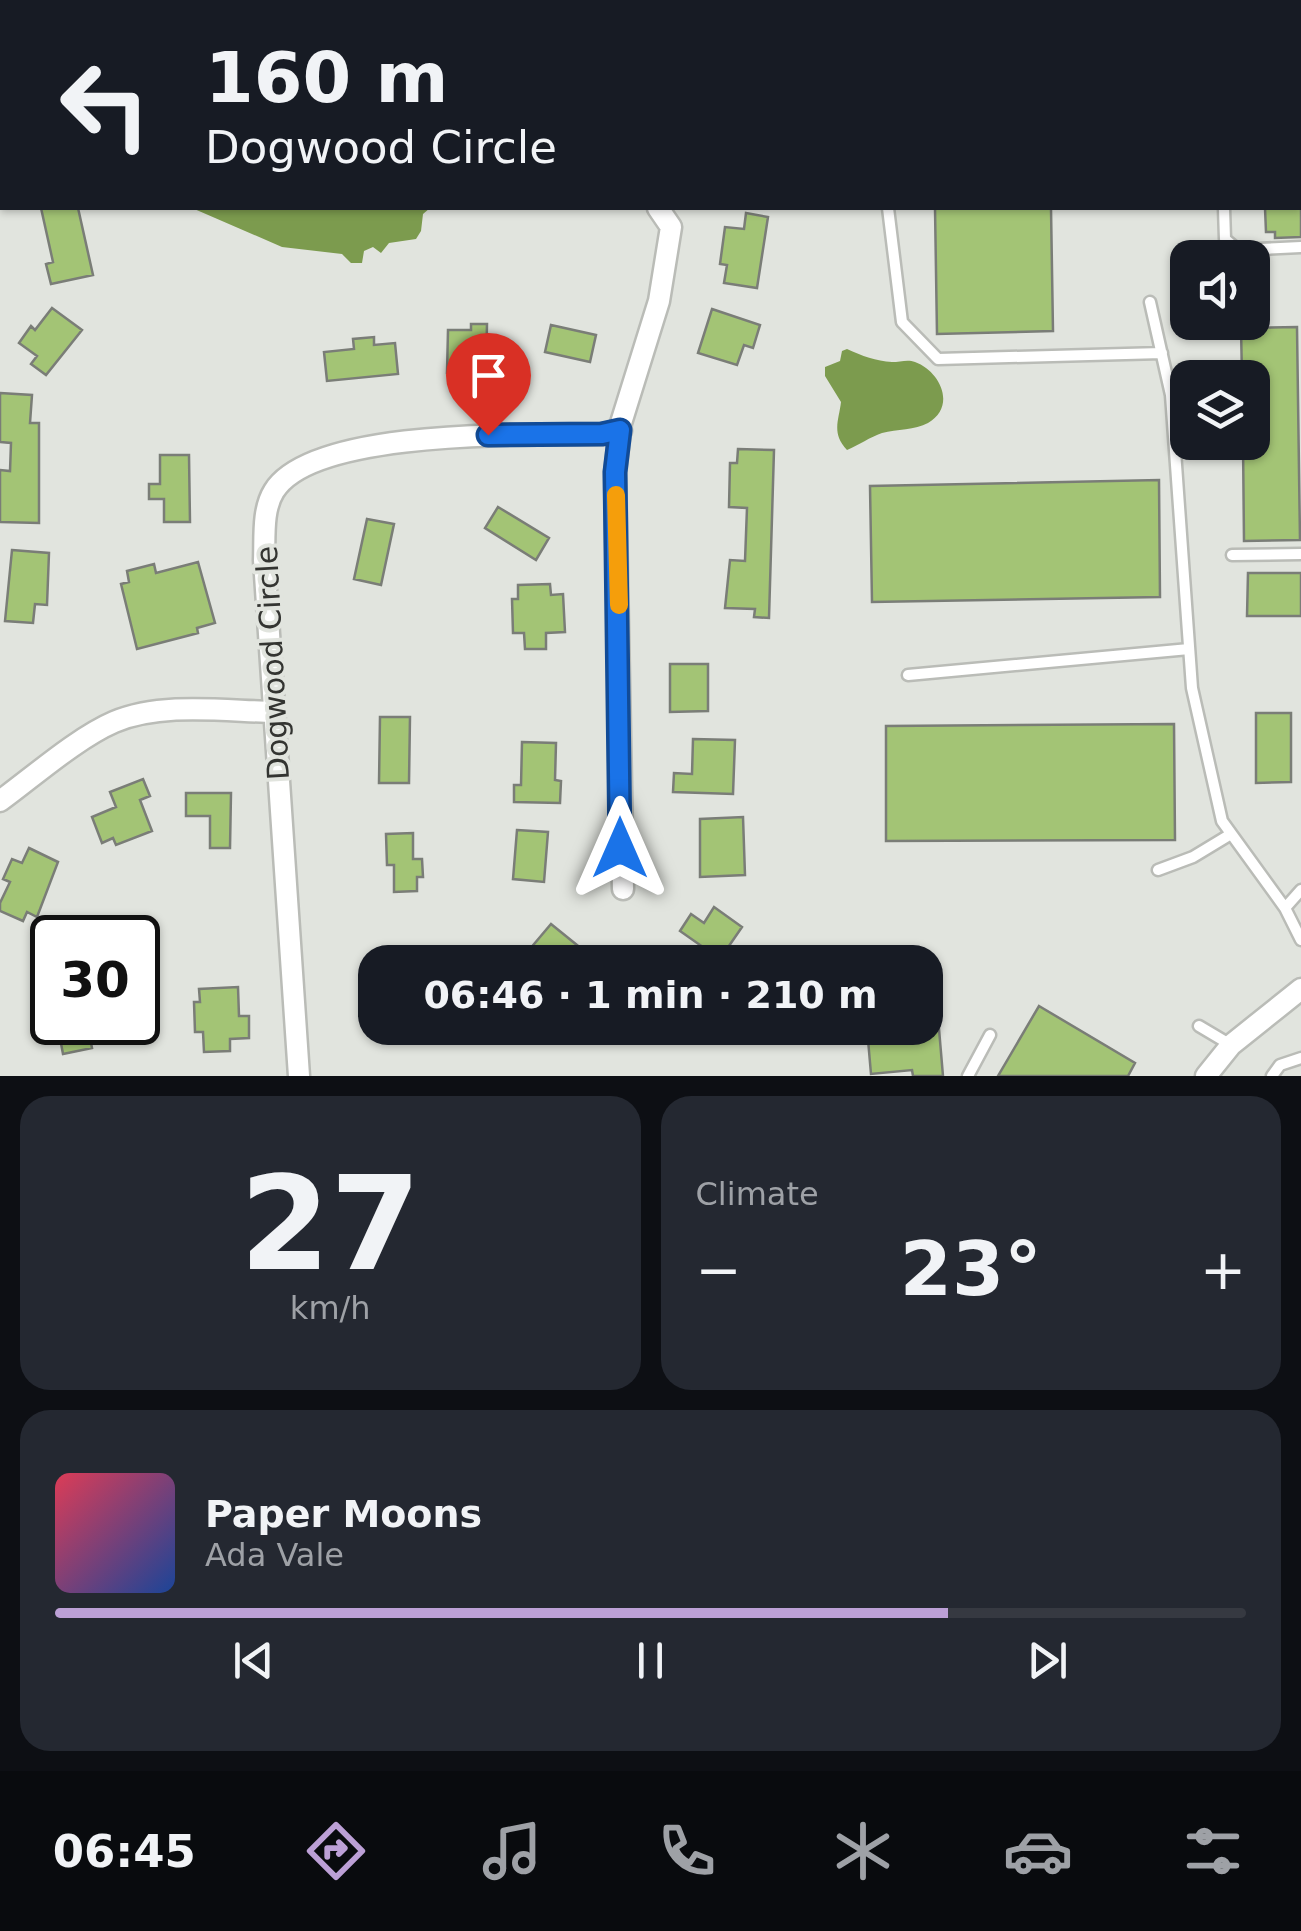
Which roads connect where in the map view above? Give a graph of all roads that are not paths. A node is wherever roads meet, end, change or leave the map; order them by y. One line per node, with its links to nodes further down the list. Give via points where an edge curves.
1 (659, 210): 7 (street, via 671,226 660,300)
2 (888, 210): 6 (lane, via 902,322 938,359)
3 (1224, 210): 4 (lane, via 1224,239 1238,250)
4 (1301, 248)
5 (1150, 302): 6 (lane)
6 (1162, 353): 10 (lane, via 1171,395)
7 (620, 430): 12 (street, Dogwood Circle, via 450,436 349,451 292,472 267,506); 16 (street, via 615,472)
8 (1301, 554): 9 (lane)
9 (1232, 556)
10 (1189, 649): 11 (lane); 14 (lane, via 1200,726 1222,821)
11 (908, 675)
12 (274, 712): 13 (street, via 162,711 114,722); 25 (street, Dogwood Circle)
13 (0, 802)
14 (1231, 834): 15 (lane); 18 (lane)
15 (1158, 870)
16 (623, 889)
17 (1301, 890): 18 (lane)
18 (1285, 908): 19 (lane)
19 (1301, 940)
20 (1301, 989): 23 (street)
21 (1199, 1026): 23 (lane)
22 (990, 1035): 26 (lane)
23 (1231, 1045): 27 (street)
24 (1301, 1058): 28 (lane, via 1280,1065)
25 (299, 1076)
26 (968, 1076)
27 (1206, 1076)
28 (1272, 1076)

